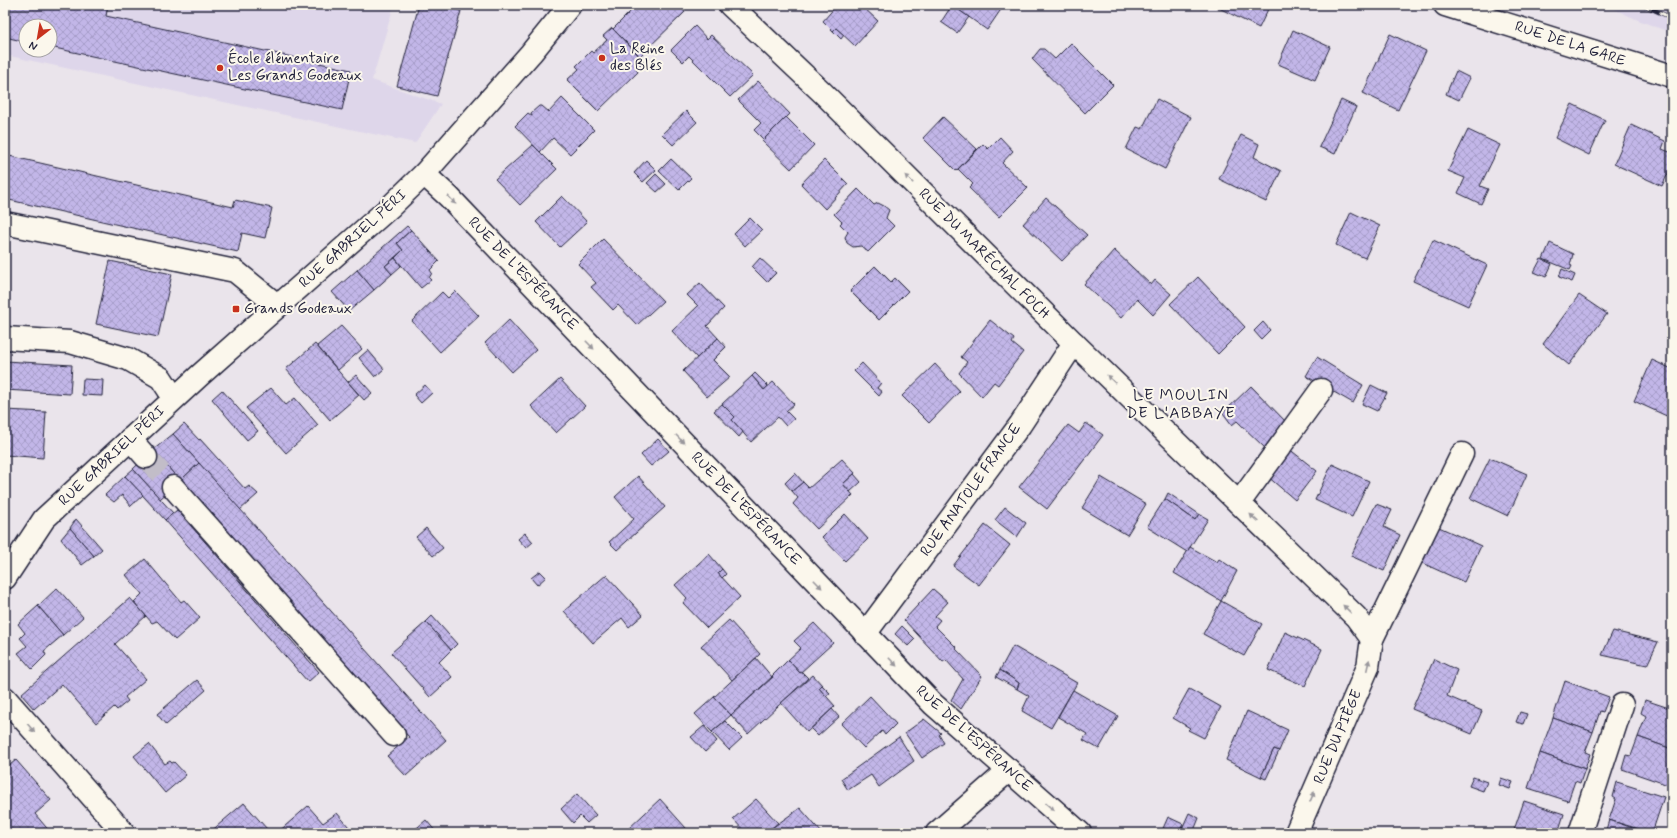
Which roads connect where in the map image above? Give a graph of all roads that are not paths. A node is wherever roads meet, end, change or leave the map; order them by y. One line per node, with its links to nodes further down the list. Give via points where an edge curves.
1 (730, 5): 9 (street, RUE DU MARÉCHAL FOCH, one-way to 1, via 823,93)
2 (1445, 5): 4 (street, RUE DE LA GARE)
3 (563, 7): 5 (street, RUE GABRIEL PÉRI, via 531,53)
4 (1672, 76)
5 (424, 174): 7 (street, RUE GABRIEL PÉRI); 18 (street, RUE DE L'ESPÉRANCE, one-way to 18, via 449,197)
6 (5, 223): 7 (street, via 235,271)
7 (278, 306): 11 (street, RUE GABRIEL PÉRI)
8 (5, 338): 11 (street, via 70,342 128,359 161,378)
9 (1074, 343): 16 (street, RUE DU MARÉCHAL FOCH, one-way to 9); 18 (street, RUE ANATOLE FRANCE, via 1020,425)
10 (1321, 390): 16 (street)
11 (174, 398): 12 (street, RUE GABRIEL PÉRI)
12 (130, 439): 14 (street); 17 (street, RUE GABRIEL PÉRI, via 44,520)
13 (1462, 454): 19 (street, RUE DU PIÈGE)
14 (146, 457)
15 (173, 486): 22 (street)
16 (1239, 503): 19 (street, RUE DU MARÉCHAL FOCH, one-way to 16, via 1356,617)
17 (5, 578)
18 (865, 634): 23 (street, RUE DE L'ESPÉRANCE, one-way to 23, via 933,704)
19 (1372, 639): 27 (street, RUE DU PIÈGE, one-way to 19, via 1368,667)
20 (5, 698): 24 (street, one-way to 24)
21 (1622, 705): 28 (street)
22 (394, 735)
23 (1009, 770): 25 (street); 26 (street, RUE DE L'ESPÉRANCE, one-way to 26)
24 (124, 833)
25 (937, 833)
26 (1080, 833)
27 (1296, 833)
28 (1580, 833)

